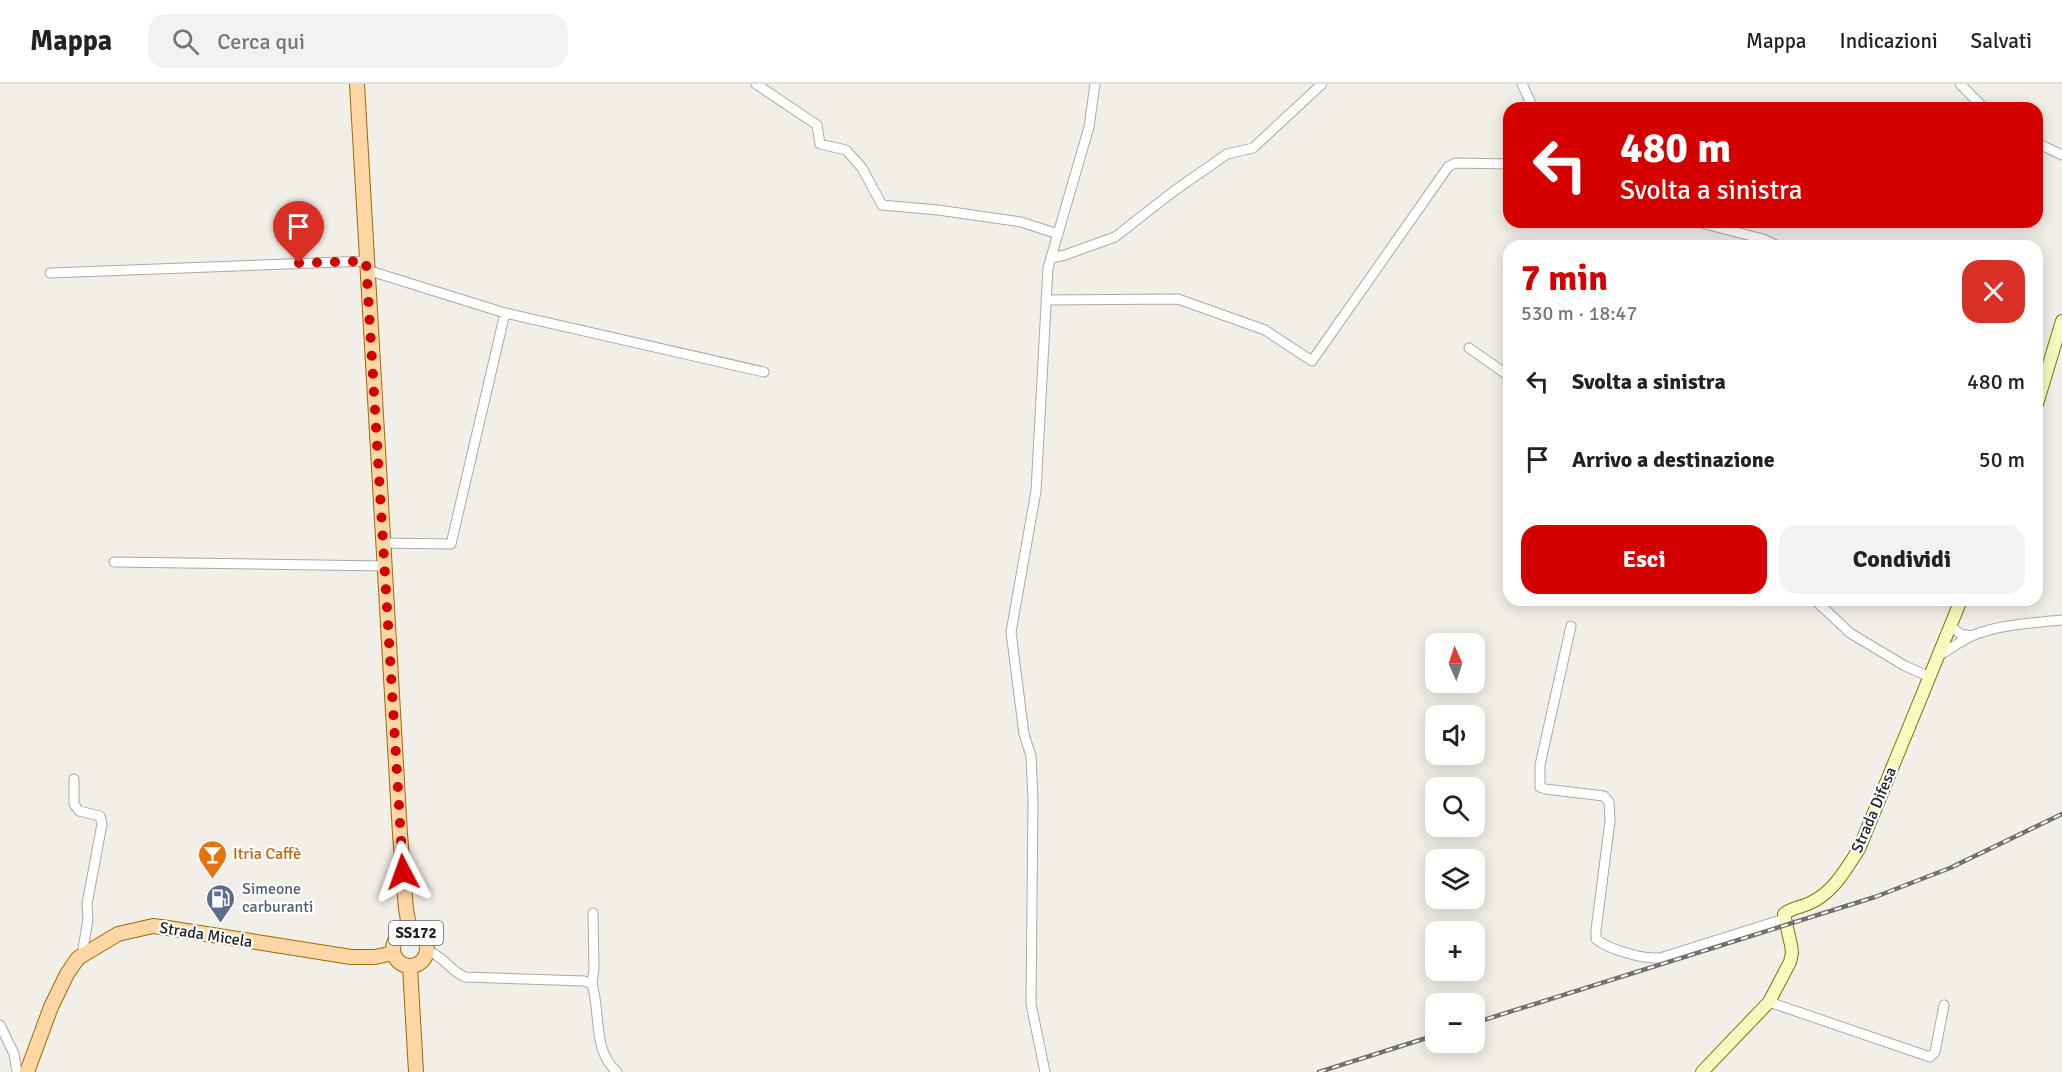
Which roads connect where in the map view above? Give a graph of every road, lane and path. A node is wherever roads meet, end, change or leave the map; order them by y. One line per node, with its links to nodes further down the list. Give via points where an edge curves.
1 (357, 84): 16 (main road, SS172)
2 (756, 84): 13 (street, via 817,125 820,144 846,150 862,168 882,205 1021,222)
3 (1095, 84): 13 (street, via 1089,127)
4 (1322, 84): 15 (street, via 1253,148 1227,154 1115,237)
5 (1522, 84): 7 (street)
6 (1960, 84): 8 (street)
7 (1530, 102)
8 (1978, 102)
9 (2043, 146): 10 (street)
10 (2062, 155)
11 (1503, 164): 18 (street, via 1455,163 1448,167 1312,361 1265,330 1178,299)
12 (1721, 228): 14 (street)
13 (1058, 234): 15 (street)
14 (1765, 240)
15 (1051, 258): 18 (street)
16 (367, 265): 17 (street); 19 (street); 25 (main road, SS172)
17 (51, 273)
18 (1046, 300): 52 (street, via 1036,491 1011,632 1024,734 1031,756 1032,1004)
19 (505, 313): 22 (street); 25 (street, via 451,544)
20 (2062, 321): 24 (street)
21 (1469, 348): 23 (street)
22 (764, 372)
23 (1503, 372)
24 (2043, 384)
25 (382, 543): 27 (main road, SS172)
26 (114, 562): 27 (street)
27 (384, 566): 39 (main road, SS172)
28 (1821, 606): 35 (street, via 1850,633)
29 (1958, 606): 31 (street, Strada Difesa)
30 (2062, 620): 33 (street)
31 (1950, 625): 33 (street, via 1960,634); 34 (street, Strada Difesa)
32 (1571, 626): 38 (street, via 1539,783 1545,789 1604,796 1609,802 1596,939 1640,957 1660,958)
33 (1972, 636): 34 (street)
34 (1937, 656): 35 (street, Strada Difesa)
35 (1928, 676): 38 (street, Strada Difesa, via 1859,849 1826,893 1810,904 1785,912)
36 (74, 778): 42 (street, via 74,804 79,811 100,816 102,824)
37 (593, 912): 44 (street)
38 (1784, 919): 45 (street, via 1792,958)
39 (410, 932): 40 (main road, SS172, via 425,940); 41 (main road, SS172, via 397,939)
40 (428, 951): 43 (main road, SS172, via 420,964); 44 (street, via 465,977)
41 (393, 953): 42 (main road, Strada Micela, via 351,957 153,926 118,934); 43 (main road, SS172, via 399,963)
42 (82, 955): 49 (main road, Strada Micela, via 59,988)
43 (410, 967): 50 (main road, SS172)
44 (592, 984): 51 (street, via 600,1045 604,1057)
45 (1769, 1002): 46 (street, via 1930,1057 1935,1052); 53 (street)
46 (1944, 1005)
47 (0, 1025): 48 (street, via 14,1054)
48 (17, 1072)
49 (27, 1072)
50 (416, 1072)
51 (617, 1072)
52 (1045, 1072)
53 (1702, 1072)

